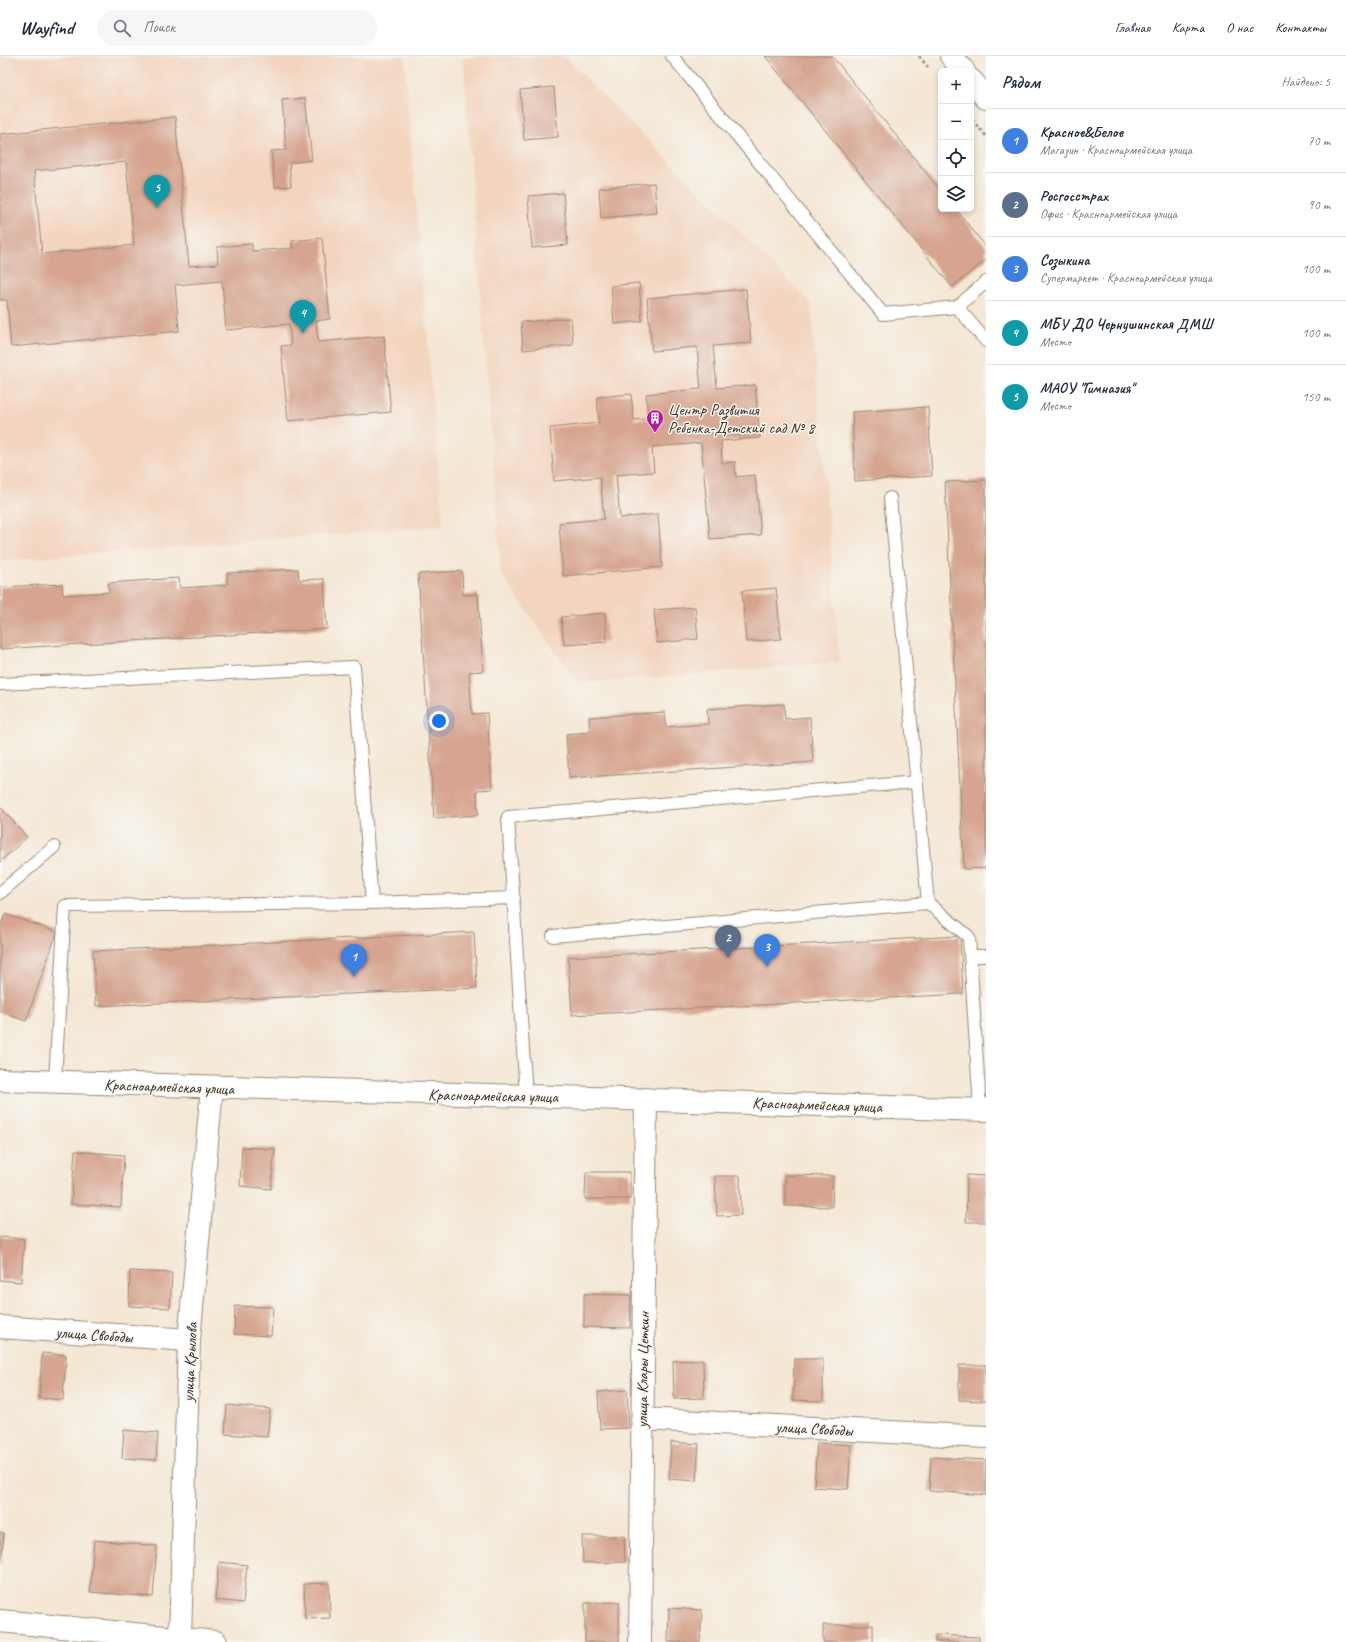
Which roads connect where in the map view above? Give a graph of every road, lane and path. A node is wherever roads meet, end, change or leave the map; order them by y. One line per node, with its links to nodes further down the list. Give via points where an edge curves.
1 (672, 56): 7 (lane, via 883,314)
2 (964, 66): 3 (street)
3 (986, 98)
4 (974, 122): 5 (path)
5 (986, 136)
6 (986, 282): 7 (lane)
7 (957, 307): 8 (lane)
8 (986, 341)
9 (890, 498): 11 (lane)
10 (0, 684): 15 (lane, via 354,667)
11 (916, 782): 14 (lane, via 508,817); 16 (lane)
12 (54, 847): 13 (lane)
13 (0, 893)
14 (514, 898): 15 (lane); 23 (lane)
15 (372, 903): 21 (lane, via 65,906)
16 (928, 904): 17 (lane); 18 (lane, via 969,937)
17 (553, 936)
18 (971, 956): 19 (lane); 25 (lane)
19 (986, 956)
20 (0, 1080): 21 (street, Красноармейская улица)
21 (55, 1081): 22 (street, Красноармейская улица)
22 (212, 1088): 23 (street, Красноармейская улица); 27 (street, улица Крылова)
23 (526, 1096): 24 (street, Красноармейская улица)
24 (646, 1098): 25 (street, Красноармейская улица); 28 (street, улица Клары Цеткин)
25 (983, 1110)
26 (0, 1327): 27 (street, улица Свободы)
27 (189, 1340): 31 (street, улица Крылова)
28 (642, 1419): 29 (street, улица Свободы); 33 (street, улица Клары Цеткин)
29 (986, 1437)
30 (0, 1621): 31 (street)
31 (180, 1638): 32 (street)
32 (216, 1642)
33 (640, 1642)

